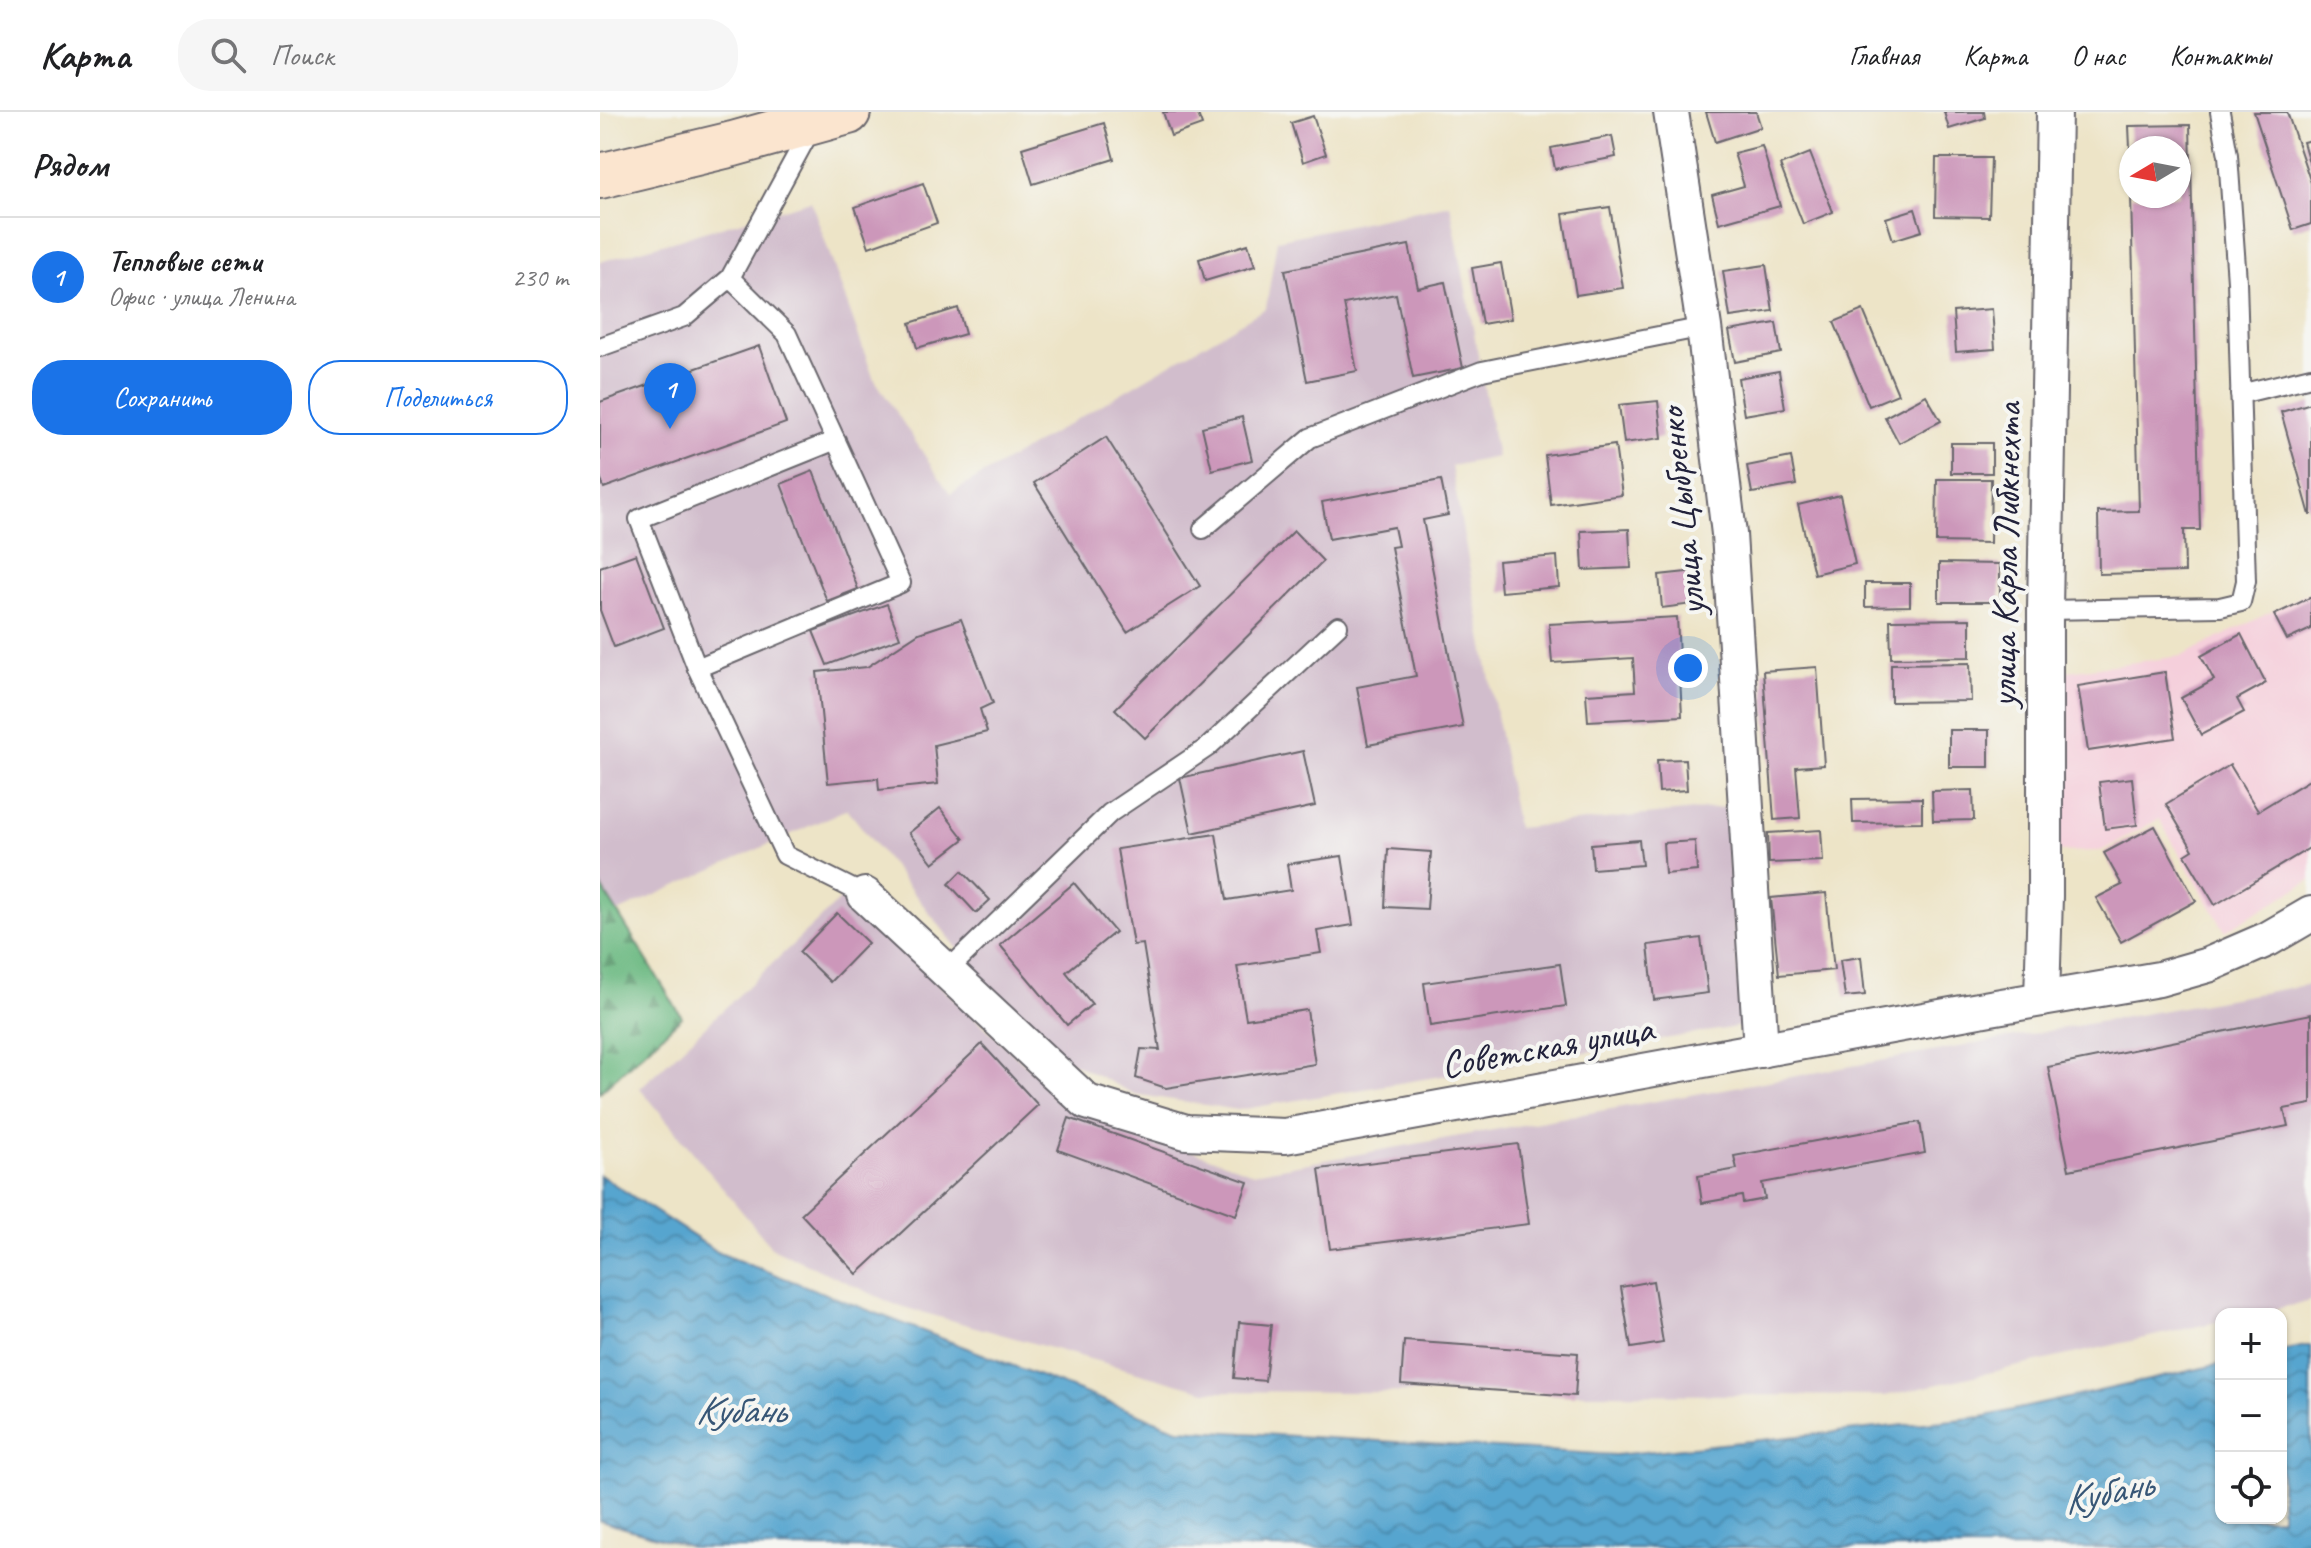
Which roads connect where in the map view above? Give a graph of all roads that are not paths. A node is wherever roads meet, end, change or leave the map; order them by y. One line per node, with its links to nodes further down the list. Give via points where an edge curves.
1 (1671, 112): 7 (street, улица Цыбренко)
2 (2054, 112): 13 (street, улица Карла Либкнехта)
3 (2220, 112): 10 (lane, via 2235,249)
4 (837, 115): 5 (main road); 6 (lane)
5 (600, 176)
6 (730, 278): 8 (lane, via 684,317); 11 (lane, via 787,334)
7 (1704, 327): 12 (lane, via 1482,371 1310,438); 20 (street, улица Цыбренко, via 1729,534)
8 (600, 347)
9 (2311, 377): 10 (lane)
10 (2240, 394): 13 (lane, via 2246,581 2241,602 2220,607)
11 (836, 440): 15 (lane, via 639,519); 15 (lane, via 901,583)
12 (1203, 529)
13 (2045, 610): 19 (street, улица Карла Либкнехта)
14 (1338, 626): 18 (lane, via 1208,747 1110,813)
15 (697, 668): 16 (lane, via 785,855)
16 (865, 895): 18 (street, Советская улица)
17 (2311, 914): 19 (street, Советская улица, via 2208,965)
18 (947, 971): 20 (street, Советская улица, via 1087,1102 1186,1132 1285,1136)
19 (2042, 999): 20 (street, Советская улица)
20 (1761, 1050)

